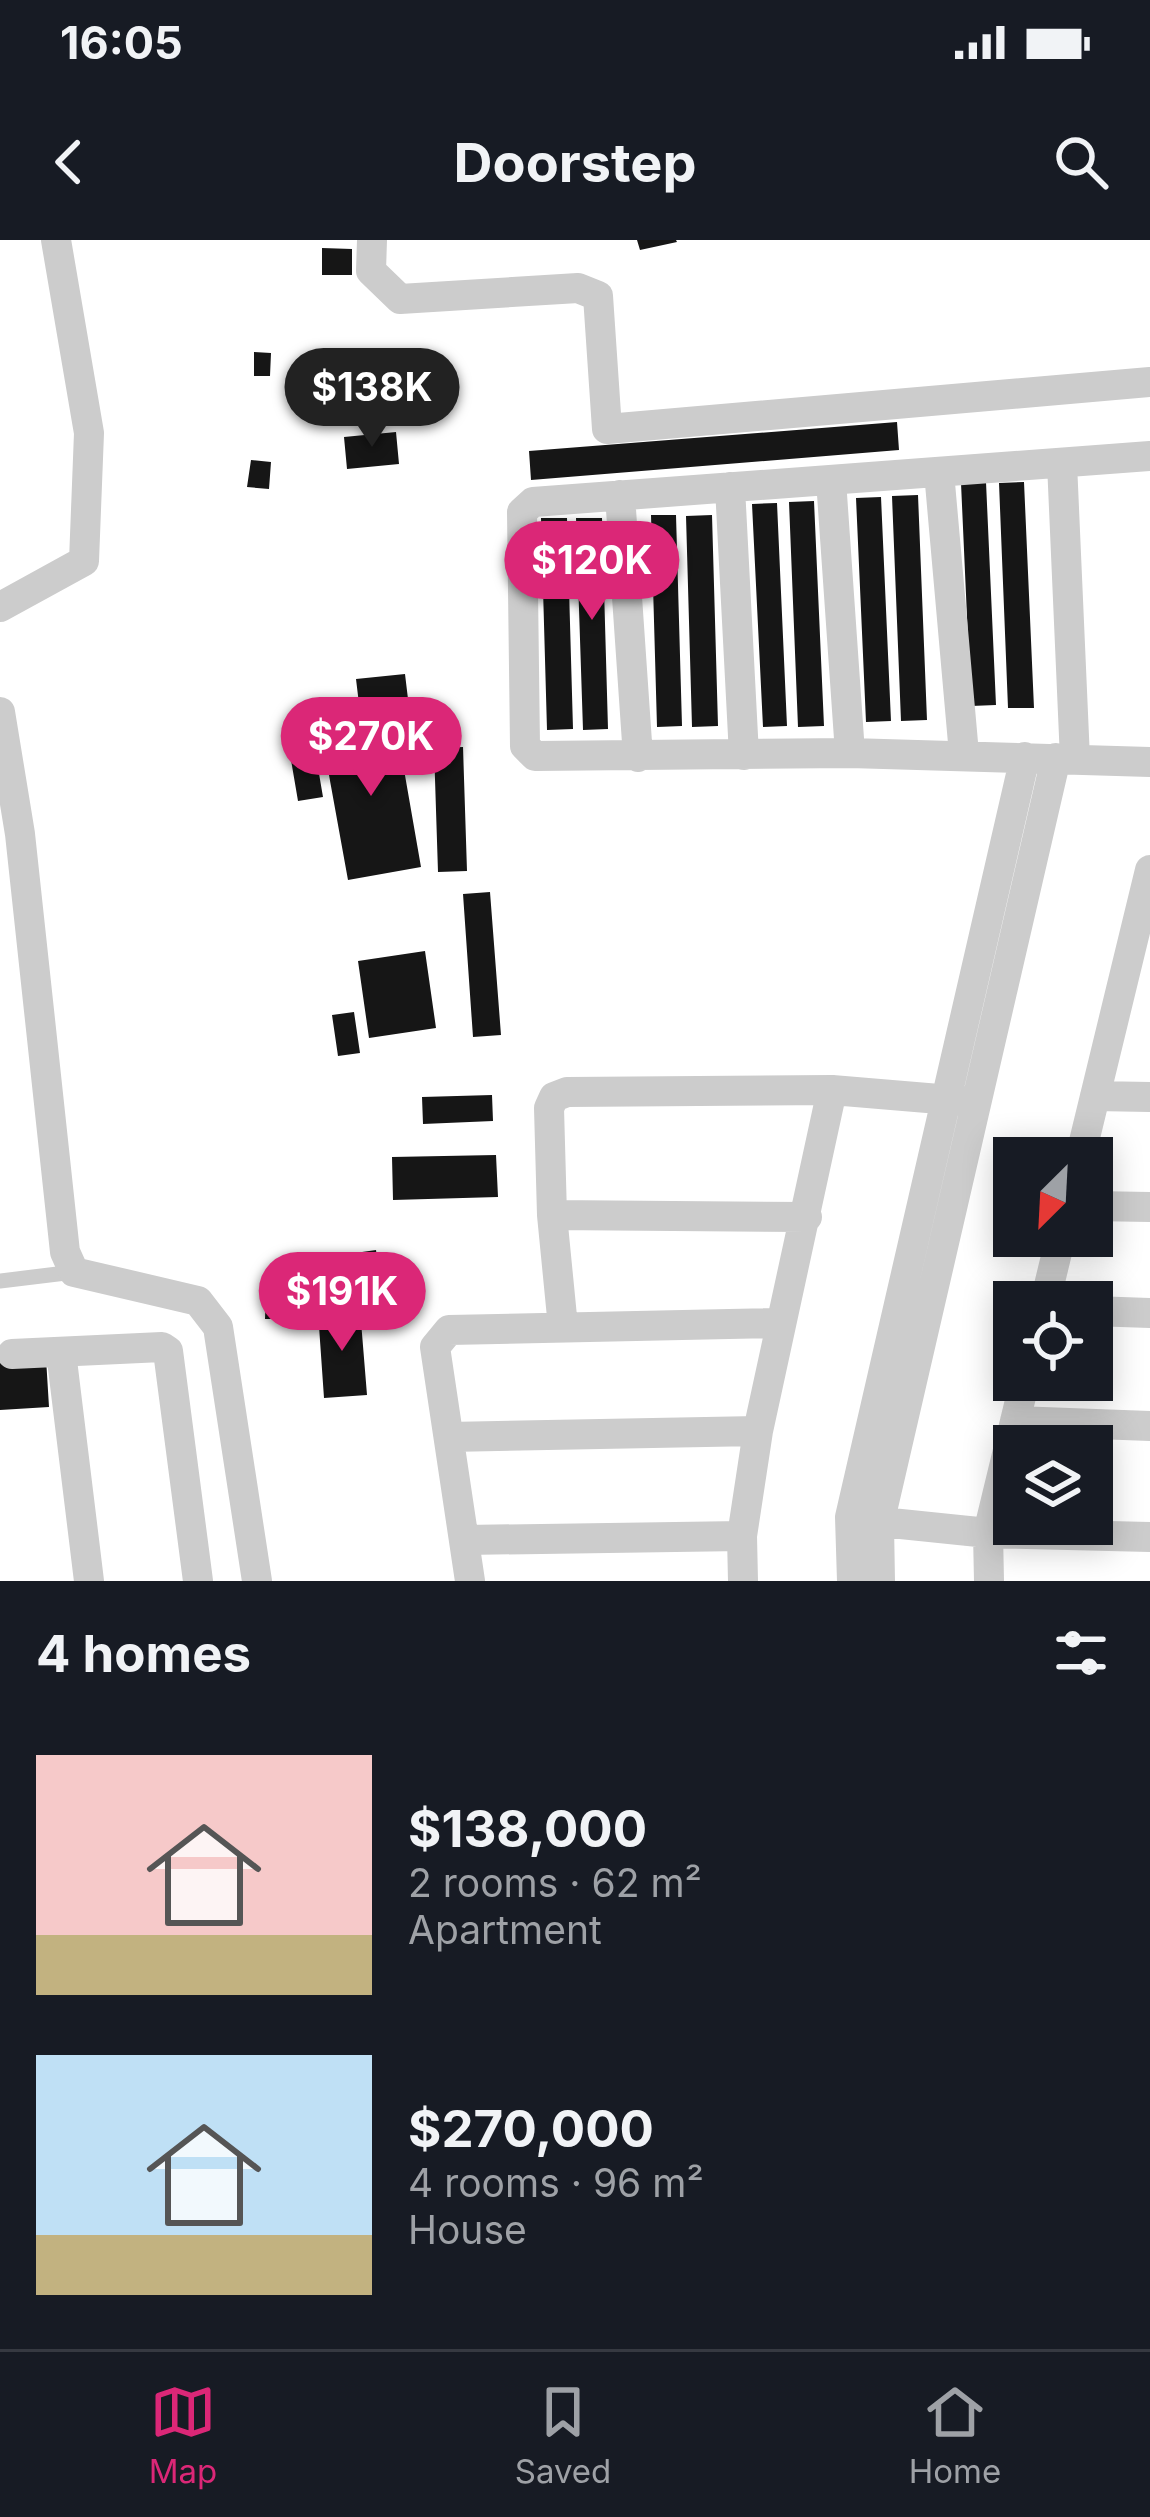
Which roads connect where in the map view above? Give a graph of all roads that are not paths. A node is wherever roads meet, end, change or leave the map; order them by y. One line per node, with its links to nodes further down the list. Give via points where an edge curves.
1 (56, 240): 10 (street, via 89,433 84,561)
2 (372, 240): 3 (street, via 371,271 400,299 578,288 598,296 607,429)
3 (1150, 382)
4 (1150, 456): 5 (street)
5 (1062, 463): 6 (street); 16 (street)
6 (939, 472): 7 (street); 13 (street)
7 (832, 480): 8 (street); 12 (street)
8 (730, 487): 9 (street); 14 (street)
9 (620, 495): 15 (street); 15 (street, via 533,502 522,512 525,746 535,756)
10 (0, 607)
11 (0, 712): 29 (street, via 65,1252)
12 (850, 753): 13 (street); 14 (street)
13 (964, 754): 16 (street)
14 (744, 755): 15 (street)
15 (638, 757)
16 (1052, 758): 17 (street); 23 (street)
17 (1150, 762)
18 (1150, 872): 19 (street)
19 (1136, 986): 21 (street)
20 (832, 1090): 23 (street); 27 (street, via 554,1097); 28 (street)
21 (1095, 1096): 22 (street); 24 (street)
22 (1150, 1097)
23 (962, 1101): 42 (street)
24 (1085, 1137)
25 (1113, 1206): 26 (street)
26 (1150, 1207)
27 (552, 1215): 28 (street); 34 (street)
28 (807, 1217): 33 (street)
29 (74, 1272): 30 (lane); 49 (street, via 198,1301 209,1311 218,1327)
30 (0, 1281)
31 (1113, 1312): 32 (street)
32 (1150, 1313)
33 (778, 1323): 34 (street); 40 (street)
34 (563, 1328): 41 (street, via 448,1330 435,1347)
35 (61, 1352): 36 (street); 47 (street); 48 (street, via 169,1351)
36 (12, 1354)
37 (1020, 1401): 38 (street)
38 (1015, 1421): 39 (street); 43 (street)
39 (1150, 1426)
40 (758, 1431): 41 (street); 44 (street)
41 (449, 1437): 46 (street)
42 (864, 1520): 43 (street); 52 (street); 53 (street)
43 (988, 1533): 45 (street); 54 (street)
44 (742, 1536): 46 (street); 51 (street)
45 (1150, 1537)
46 (465, 1540): 50 (street)
47 (89, 1581)
48 (199, 1581)
49 (257, 1581)
50 (470, 1581)
51 (743, 1581)
52 (852, 1581)
53 (880, 1581)
54 (989, 1581)

